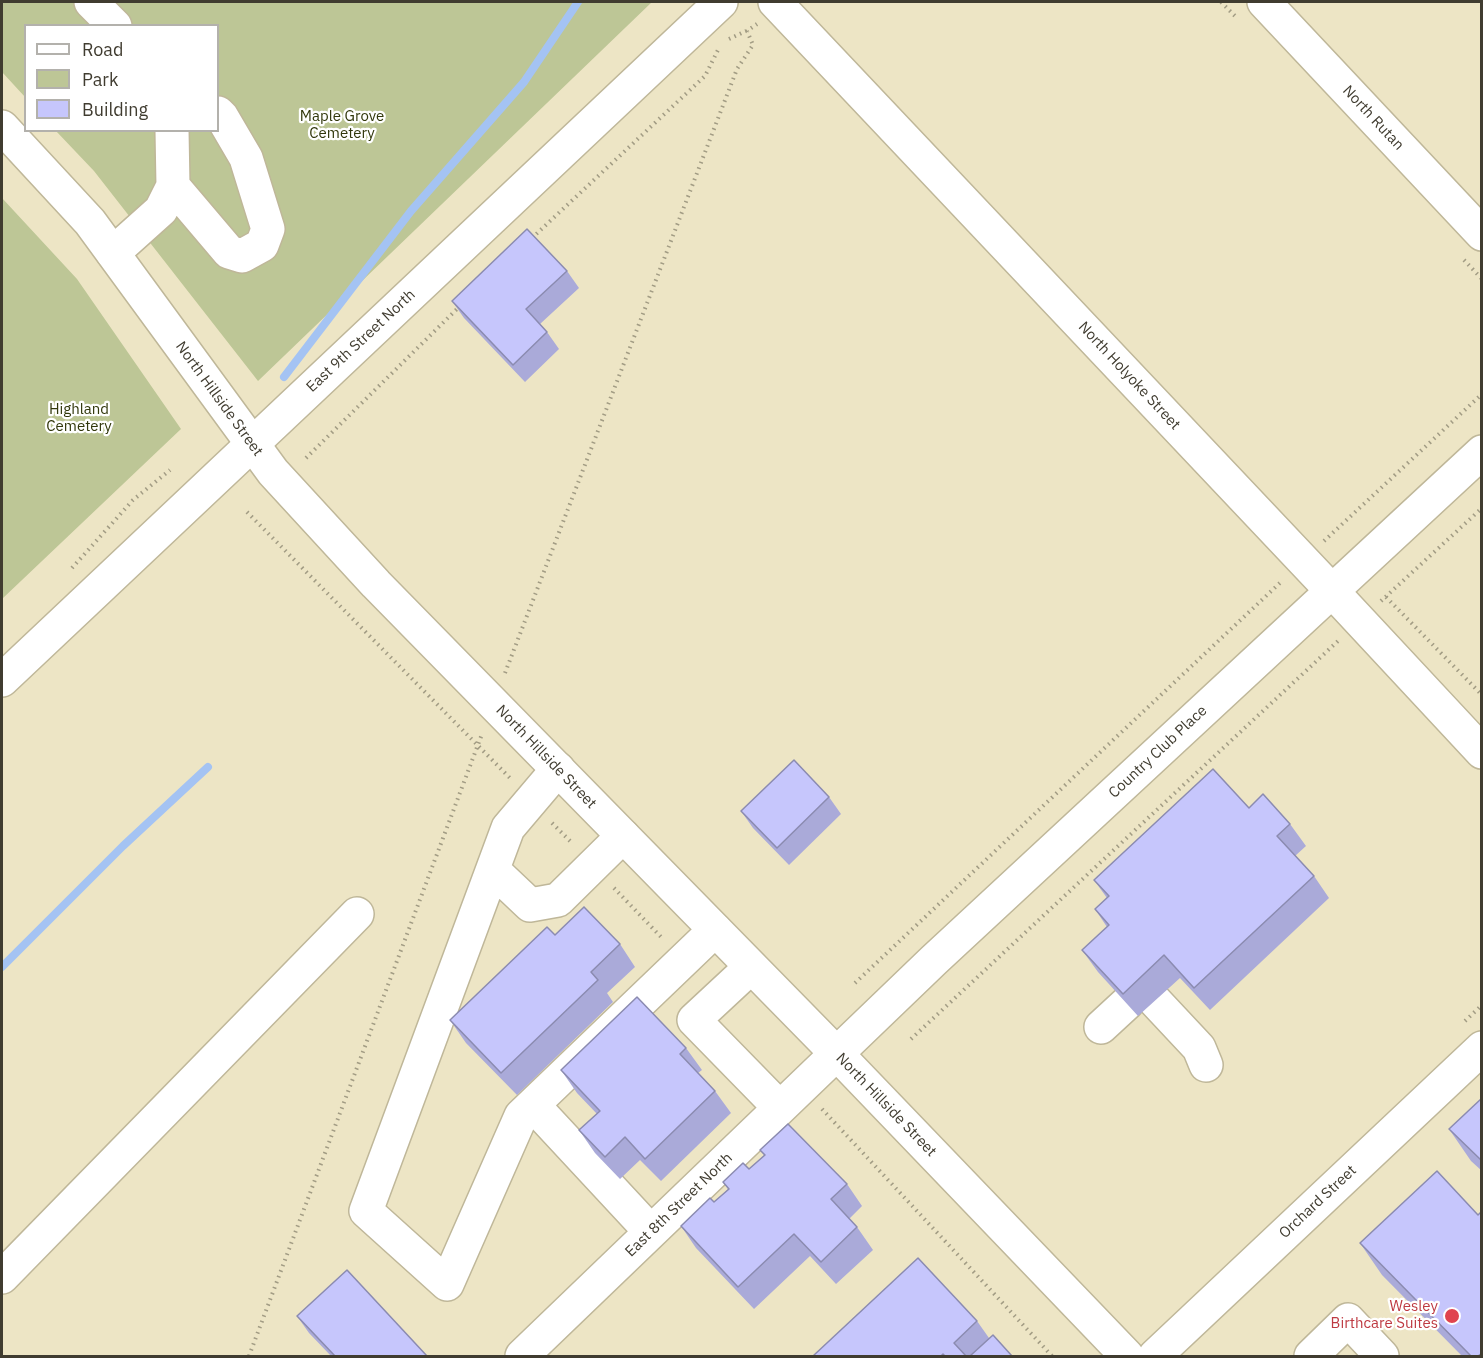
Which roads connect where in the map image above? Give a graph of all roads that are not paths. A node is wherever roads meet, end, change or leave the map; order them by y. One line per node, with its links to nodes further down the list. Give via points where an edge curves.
1 (91, 2): 5 (street)
2 (721, 2): 12 (street, East 9th Street North)
3 (775, 2): 14 (street, North Holyoke Street)
4 (1264, 2): 10 (street, North Rutan)
5 (113, 24)
6 (219, 114): 9 (street, via 246,158 268,229 262,244 242,256 229,252)
7 (2, 127): 11 (street, North Hillside Street, via 90,222)
8 (172, 132): 9 (street)
9 (173, 186): 11 (street, via 161,210)
10 (1482, 234)
11 (113, 253): 12 (street, North Hillside Street)
12 (252, 444): 15 (street, East 9th Street North); 17 (street, North Hillside Street, via 376,584)
13 (1482, 452): 14 (street, Country Club Place)
14 (1332, 591): 16 (street, North Holyoke Street); 25 (street, Country Club Place)
15 (2, 680)
16 (1482, 752)
17 (558, 769): 18 (street, North Hillside Street); 19 (street, via 508,828)
18 (623, 836): 19 (street, via 593,865 568,911 530,905); 21 (street, North Hillside Street)
19 (493, 870): 28 (street, via 366,1211 447,1284 521,1116)
20 (357, 914): 30 (street)
21 (715, 930): 22 (street, North Hillside Street); 28 (street, via 683,960 638,984)
22 (751, 967): 25 (street, North Hillside Street); 27 (street, via 694,1020)
23 (1101, 1027): 26 (street, via 1141,1002 1199,1048)
24 (1482, 1047): 33 (street, Orchard Street)
25 (837, 1054): 27 (street, East 8th Street North); 32 (street, North Hillside Street)
26 (1206, 1065)
27 (791, 1098): 29 (street, East 8th Street North)
28 (533, 1106): 29 (street)
29 (651, 1232): 31 (street, East 8th Street North)
30 (2, 1277)
31 (522, 1356)
32 (1127, 1356)
33 (1155, 1356)
34 (1311, 1356): 35 (street, via 1348,1320)
35 (1382, 1356)

